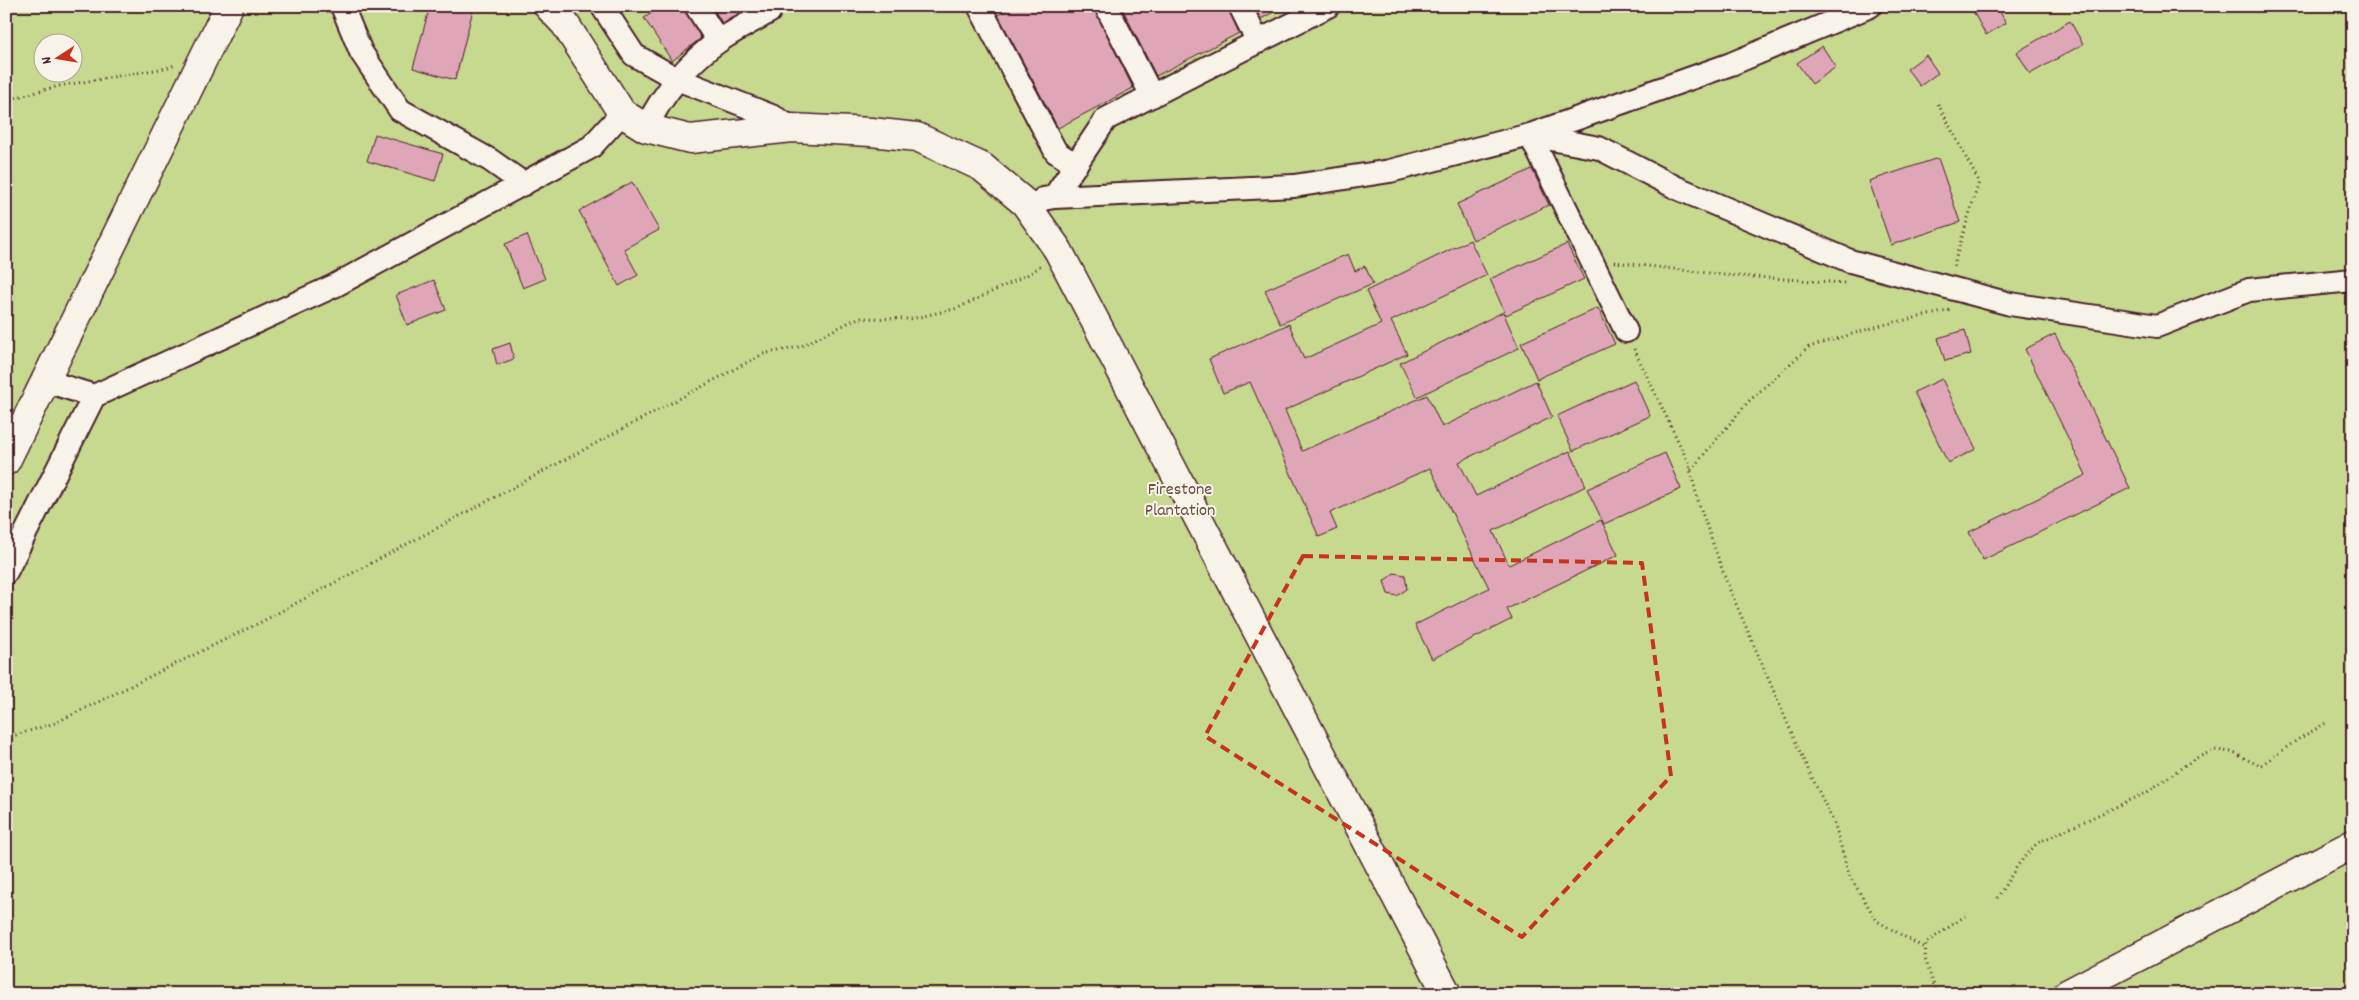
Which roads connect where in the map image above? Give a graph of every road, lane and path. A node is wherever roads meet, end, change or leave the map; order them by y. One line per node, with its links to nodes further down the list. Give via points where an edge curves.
1 (228, 6): 30 (street)
2 (342, 6): 23 (street, via 361,52 400,110 490,160)
3 (548, 6): 18 (street, via 565,24)
4 (602, 6): 15 (street, via 634,55)
5 (696, 6): 12 (street)
6 (979, 6): 22 (street, via 1056,152)
7 (1106, 6): 16 (street)
8 (1240, 6): 13 (street)
9 (1328, 6): 13 (street)
10 (1870, 6): 21 (street, via 1731,64)
11 (769, 12): 12 (street)
12 (718, 41): 15 (street)
13 (1258, 42): 16 (street)
14 (175, 64): 17 (path, via 59,86)
15 (677, 80): 19 (street, via 654,110); 20 (street, via 774,117)
16 (1152, 96): 22 (street, via 1106,119)
17 (6, 100)
18 (622, 113): 19 (street); 23 (street, via 591,147)
19 (646, 128): 20 (street, via 690,139)
20 (792, 128): 25 (street, via 917,137 982,167)
21 (1530, 135): 24 (street, via 1390,171 1294,186); 27 (street, via 1599,148 1677,188 1850,261 2010,304 2157,326 2249,290); 29 (street)
22 (1076, 165): 24 (street)
23 (524, 184): 31 (street, via 334,286)
24 (1054, 197): 25 (street)
25 (1025, 203): 26 (street)
26 (1058, 250): 36 (path, via 1031,273 958,308 912,319 858,318 799,348 763,354 261,622 55,722); 41 (street)
27 (2353, 280)
28 (1960, 309): 33 (path, via 1882,325 1809,347 1748,402)
29 (1626, 330): 33 (path)
30 (46, 381): 31 (street); 32 (street)
31 (94, 396): 34 (street)
32 (6, 462)
33 (1690, 470): 40 (path, via 1727,583 1803,759 1836,825 1849,875 1877,921)
34 (6, 572)
35 (2326, 724): 38 (path, via 2260,766 2232,752 2215,750 2194,759 2146,793 2037,843)
36 (6, 738)
37 (2353, 844): 43 (street)
38 (1997, 898)
39 (1965, 916): 40 (path, via 1926,943)
40 (1926, 949): 42 (path, via 1925,959)
41 (1447, 994)
42 (1937, 994)
43 (2067, 994)

